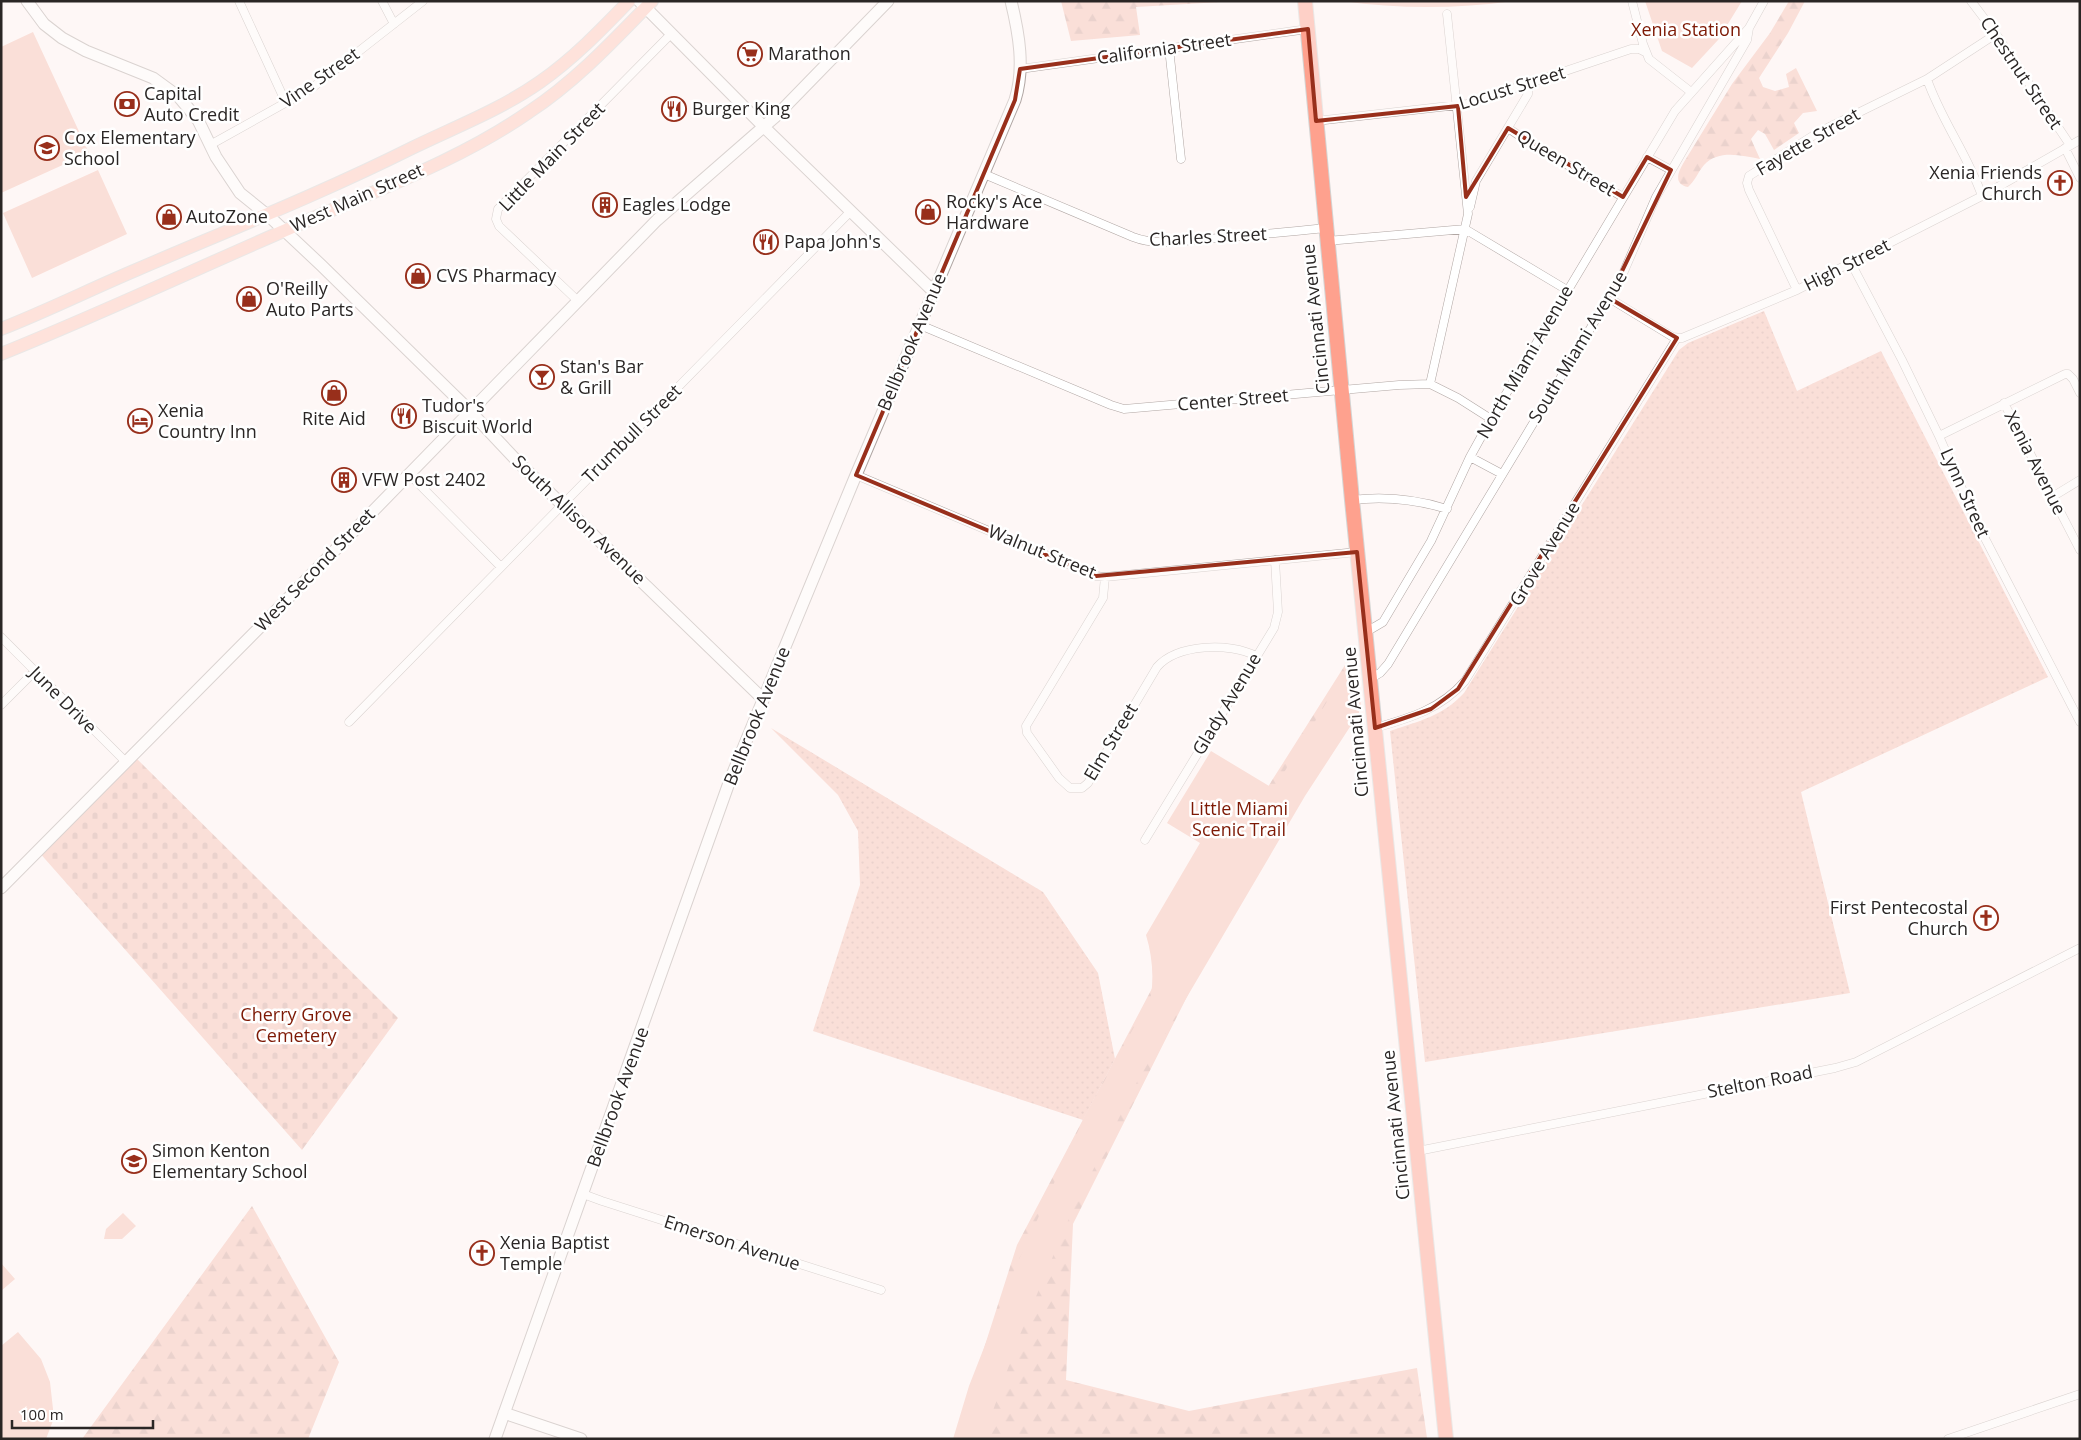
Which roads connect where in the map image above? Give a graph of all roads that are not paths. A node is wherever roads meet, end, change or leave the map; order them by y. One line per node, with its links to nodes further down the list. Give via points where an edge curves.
1 (28, 1): 31 (street, South Allison Avenue, via 44,24 69,43 137,70 168,87 192,112)
2 (239, 1): 25 (street)
3 (382, 1): 14 (street)
4 (423, 1): 14 (street, Vine Street)
5 (629, 1): 42 (main road, West Main Street, via 565,64 526,92 381,165)
6 (888, 1): 28 (street, West Second Street)
7 (1011, 1): 21 (street, Bellbrook Avenue)
8 (1305, 1): 16 (highway, Cincinnati Avenue)
9 (1632, 1): 20 (street)
10 (1764, 1): 15 (street, South Miami Avenue)
11 (1971, 1): 18 (street, Chestnut Street)
12 (646, 4): 17 (street); 44 (main road, West Main Street, via 580,74 514,122 430,167)
13 (1447, 14): 26 (street)
14 (394, 24): 25 (street, Vine Street, via 312,88)
15 (1749, 28): 24 (street, North Miami Avenue); 35 (street, South Miami Avenue, via 1747,40)
16 (1308, 29): 19 (street, California Street); 27 (highway, Cincinnati Avenue)
17 (671, 34): 28 (street); 51 (street, Little Main Street, via 498,209 496,219 499,226)
18 (1996, 34): 22 (street, Fayette Street); 32 (street, Chestnut Street)
19 (1169, 48): 21 (street, California Street); 34 (street)
20 (1645, 52): 23 (street, Locust Street, via 1631,49); 24 (street, via 1654,64)
21 (1020, 69): 36 (street, Bellbrook Avenue, via 1015,100)
22 (1927, 79): 38 (street); 48 (street, Fayette Street, via 1826,128 1748,176 1748,190)
23 (1529, 85): 26 (street, Locust Street); 29 (street, via 1528,94)
24 (1691, 92): 33 (street, North Miami Avenue, via 1675,111)
25 (286, 103): 31 (street, Vine Street)
26 (1458, 106): 27 (street, Locust Street); 41 (street)
27 (1316, 121): 45 (highway, Cincinnati Avenue)
28 (764, 127): 40 (street); 51 (street, West Second Street, via 661,217)
29 (1508, 128): 39 (street, Queen Street); 41 (street, via 1476,181)
30 (2080, 140): 32 (street, High Street)
31 (210, 145): 42 (street, South Allison Avenue, via 233,185)
32 (2068, 147): 37 (street, Chestnut Street); 38 (street, High Street)
33 (1647, 157): 35 (street); 39 (street, North Miami Avenue)
34 (1182, 159)
35 (1671, 170): 50 (street, South Miami Avenue)
36 (984, 174): 45 (street, Charles Street, via 1148,242); 49 (street, Bellbrook Avenue)
37 (2080, 178)
38 (1982, 196): 46 (street, High Street)
39 (1623, 197): 47 (street, North Miami Avenue)
40 (851, 211): 49 (street); 70 (street, Trumbull Street)
41 (1468, 214): 43 (street)
42 (267, 216): 44 (street, South Allison Avenue); 53 (main road, West Main Street)
43 (1465, 229): 45 (street, Charles Street); 47 (street); 56 (street)
44 (284, 231): 55 (main road, West Main Street); 60 (street, South Allison Avenue)
45 (1326, 235): 57 (highway, Cincinnati Avenue)
46 (1851, 263): 48 (street, High Street); 62 (street, Lynn Street)
47 (1567, 290): 61 (street, North Miami Avenue)
48 (1798, 290): 54 (street, High Street)
49 (934, 292): 52 (street, Bellbrook Avenue)
50 (1609, 298): 54 (street); 65 (street, South Miami Avenue)
51 (578, 301): 60 (street, West Second Street)
52 (920, 325): 57 (street, Center Street, via 1124,409); 66 (street, Bellbrook Avenue)
53 (1, 329)
54 (1677, 338): 86 (street, Grove Avenue, via 1465,681 1449,698 1431,709)
55 (1, 354)
56 (1430, 384): 57 (street, Center Street); 61 (street)
57 (1342, 391): 69 (highway, Cincinnati Avenue)
58 (2080, 393): 59 (street, via 2073,379 2064,374)
59 (2004, 403): 62 (street); 68 (street, Xenia Avenue)
60 (470, 411): 64 (street, West Second Street); 70 (street, South Allison Avenue)
61 (1491, 419): 63 (street, North Miami Avenue)
62 (1939, 436): 85 (street, Lynn Street, via 1976,521)
63 (1470, 457): 65 (street); 71 (street, North Miami Avenue)
64 (409, 474): 75 (street); 87 (street, West Second Street)
65 (1502, 474): 81 (street, South Miami Avenue, via 1383,672)
66 (856, 475): 76 (street, Walnut Street, via 1090,574); 82 (street, Bellbrook Avenue)
67 (2080, 480): 68 (street)
68 (2052, 497): 72 (street, Xenia Avenue)
69 (1352, 500): 71 (street, via 1400,499); 73 (highway, Cincinnati Avenue)
70 (563, 505): 75 (street, Trumbull Street); 82 (street, South Allison Avenue)
71 (1446, 509): 77 (street, North Miami Avenue, via 1431,542 1383,622)
72 (2080, 550)
73 (1357, 552): 74 (street, Walnut Street); 77 (highway, Cincinnati Avenue)
74 (1274, 560): 76 (street, Walnut Street); 79 (street, Glady Avenue, via 1278,618)
75 (502, 567): 84 (street, Trumbull Street)
76 (1105, 576): 79 (street, Elm Street, via 1103,598 1026,726 1027,733 1066,786 1082,788 1088,783 1162,660 1180,652 1214,648 1240,649)
77 (1366, 632): 81 (highway, Cincinnati Avenue)
78 (1, 637): 80 (street, June Drive)
79 (1256, 656): 88 (street, Glady Avenue)
80 (34, 672): 83 (street); 87 (street, June Drive)
81 (1370, 679): 86 (highway, Cincinnati Avenue)
82 (763, 699): 92 (street, Bellbrook Avenue, via 727,788)
83 (1, 706)
84 (349, 722)
85 (2080, 722)
86 (1375, 728): 91 (highway, Cincinnati Avenue)
87 (126, 762): 89 (street, West Second Street)
88 (1146, 840)
89 (1, 888)
90 (2080, 948): 91 (street, Stelton Road, via 1856,1062)
91 (1418, 1151): 98 (highway, Cincinnati Avenue)
92 (583, 1194): 93 (street, Emerson Avenue); 95 (street, Bellbrook Avenue)
93 (881, 1290)
94 (2080, 1394): 99 (street)
95 (504, 1413): 96 (street, Bellbrook Avenue); 97 (street)
96 (495, 1439)
97 (581, 1439)
98 (1446, 1439)
99 (1948, 1439)

